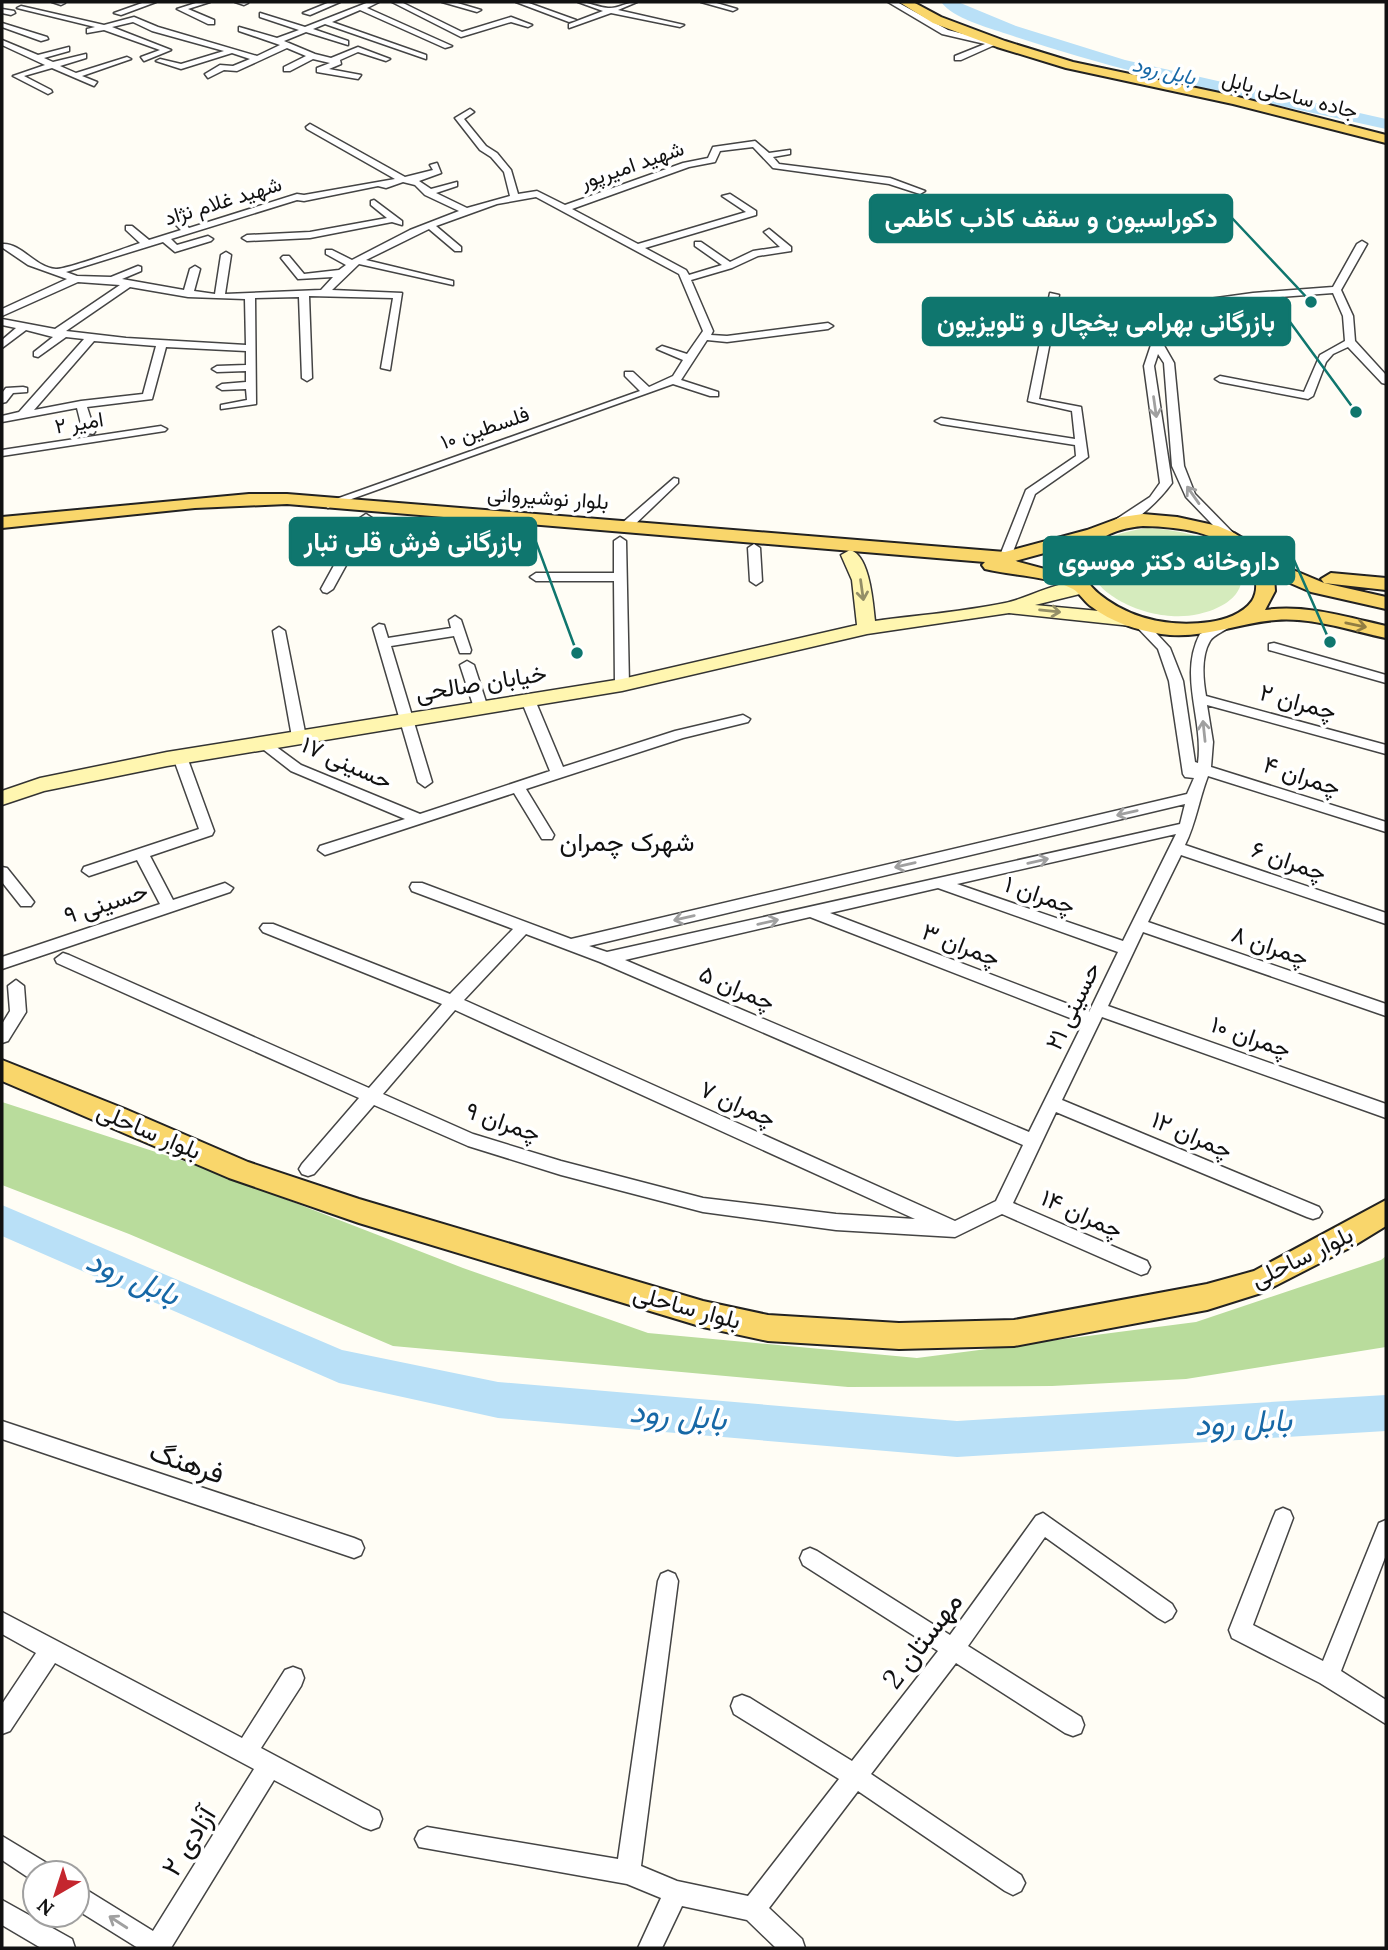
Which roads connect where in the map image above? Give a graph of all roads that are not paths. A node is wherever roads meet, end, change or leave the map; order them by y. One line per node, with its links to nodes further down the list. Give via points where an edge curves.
1 (32, 2): 16 (street)
2 (127, 2): 3 (street, via 116,9)
3 (152, 2)
4 (206, 2): 28 (street, via 181,9)
5 (333, 2): 19 (street)
6 (375, 2): 17 (street)
7 (414, 2): 15 (street)
8 (446, 2): 24 (street, via 477,10)
9 (520, 2): 30 (street)
10 (582, 2): 21 (street)
11 (633, 2): 21 (street)
12 (705, 2): 18 (street)
13 (892, 2): 43 (street, via 945,32)
14 (905, 2): 43 (main road, جاده ساحلی بابل)
15 (400, 3): 32 (street, via 461,34 511,19)
16 (21, 8): 22 (street); 34 (street)
17 (361, 8): 29 (street); 44 (street)
18 (733, 9)
19 (309, 10)
20 (2, 11): 22 (street)
21 (610, 11): 26 (street); 33 (street)
22 (11, 13): 25 (street)
23 (263, 15): 36 (street)
24 (460, 16)
25 (2, 18)
26 (592, 18): 27 (street); 30 (street)
27 (609, 21)
28 (211, 22)
29 (326, 22): 36 (street); 51 (street)
30 (572, 23)
31 (2, 25): 38 (street)
32 (528, 25)
33 (680, 25)
34 (104, 27): 37 (street); 40 (street, via 134,19); 59 (street, via 167,50)
35 (242, 29): 41 (street)
36 (306, 31): 41 (street); 42 (street)
37 (90, 32)
38 (44, 39)
39 (2, 42): 45 (street)
40 (196, 42): 46 (street); 50 (street)
41 (281, 43): 53 (street); 56 (street)
42 (345, 43)
43 (994, 43): 57 (street); 74 (main road, جاده ساحلی بابل)
44 (448, 46)
45 (14, 47): 49 (street); 55 (street)
46 (182, 47)
47 (423, 47): 51 (street)
48 (66, 49): 55 (street)
49 (2, 51)
50 (232, 51): 56 (street); 61 (street, via 181,67)
51 (409, 52): 54 (street)
52 (83, 56): 63 (street)
53 (312, 56): 62 (street); 66 (street)
54 (423, 57)
55 (37, 58): 63 (street)
56 (257, 58): 68 (street)
57 (958, 58)
58 (127, 59): 64 (street)
59 (144, 59)
60 (386, 60): 62 (street, via 358,49)
61 (160, 61)
62 (331, 61): 69 (street, via 338,62 320,70)
63 (54, 65): 67 (street); 71 (street, via 14,74)
64 (98, 68): 65 (street, via 110,73); 67 (street)
65 (121, 69)
66 (287, 69)
67 (76, 75): 70 (street)
68 (208, 76)
69 (358, 76)
70 (94, 84)
71 (48, 92)
72 (470, 112): 91 (street, via 459,118 508,172)
73 (310, 127): 82 (street)
74 (1386, 139)
75 (787, 152): 76 (street)
76 (767, 156): 80 (street, شهید امیرپور, via 755,141 716,149 712,160); 81 (street, via 776,166)
77 (434, 165): 82 (street, شهید غلام نژاد, via 438,171)
78 (877, 166): 81 (street)
79 (654, 167): 80 (street)
80 (673, 171): 93 (street, شهید امیرپور)
81 (854, 176): 87 (street)
82 (406, 180): 86 (street, شهید غلام نژاد); 88 (street)
83 (326, 182): 86 (street)
84 (545, 182): 89 (street)
85 (454, 184): 88 (street)
86 (338, 191): 101 (street, شهید غلام نژاد, via 297,197)
87 (920, 191)
88 (428, 192): 94 (street)
89 (537, 194): 91 (street); 93 (street)
90 (727, 196): 113 (street, via 754,213)
91 (515, 198): 94 (street)
92 (374, 203): 97 (street)
93 (565, 208): 113 (street)
94 (467, 211): 99 (street)
95 (347, 214): 98 (street)
96 (173, 217): 101 (street)
97 (394, 219): 98 (street); 104 (street)
98 (360, 226): 106 (street, via 310,235)
99 (431, 226): 104 (street); 112 (street)
100 (129, 228): 108 (street)
101 (187, 231): 105 (street, شهید غلام نژاد)
102 (5, 232): 111 (street)
103 (769, 232): 118 (street, via 788,249 756,253)
104 (412, 233): 117 (street)
105 (164, 238): 107 (street, via 175,248); 108 (street, شهید غلام نژاد)
106 (247, 238)
107 (208, 239)
108 (147, 244): 121 (street, شهید غلام نژاد)
109 (698, 244): 118 (street)
110 (1362, 244): 128 (street)
111 (4, 246): 121 (street)
112 (458, 248)
113 (635, 248): 124 (street, via 683,271)
114 (329, 252): 117 (street)
115 (226, 255): 134 (street)
116 (286, 258): 122 (street, via 301,277)
117 (355, 263): 122 (street); 126 (street)
118 (729, 266): 124 (street)
119 (138, 269): 125 (street)
120 (195, 269): 130 (street)
121 (57, 272): 123 (street)
122 (342, 273): 129 (street)
123 (76, 279): 125 (street); 135 (street)
124 (686, 279): 140 (street, via 708,331)
125 (112, 280): 127 (street)
126 (450, 283)
127 (128, 284): 130 (street); 139 (street)
128 (1336, 290): 142 (street, via 1155,309 1150,316); 143 (street, via 1348,316)
129 (324, 293): 131 (street); 151 (street, via 346,299 398,295)
130 (188, 294): 134 (street)
131 (304, 294): 132 (street); 154 (street)
132 (250, 295): 134 (street); 146 (street)
133 (1054, 295): 171 (street, via 1033,401 1077,409)
134 (219, 297)
135 (3, 311)
136 (2, 322): 138 (street)
137 (828, 326): 140 (street, via 727,339)
138 (24, 327): 139 (street); 145 (street)
139 (59, 335): 141 (street); 148 (street)
140 (704, 337): 149 (street)
141 (91, 338): 144 (street); 166 (street)
142 (1157, 342): 177 (street, one-way to 177, via 1149,366 1166,483 1154,499); 181 (street, one-way to 142, via 1191,495 1178,466 1169,363)
143 (1350, 342): 155 (street, via 1321,357 1308,396); 157 (street)
144 (162, 344): 146 (street); 164 (street, via 148,397)
145 (2, 345)
146 (251, 348): 150 (street)
147 (662, 349): 149 (street)
148 (38, 354)
149 (690, 359): 156 (street)
150 (251, 368): 152 (street); 158 (street)
151 (386, 368)
152 (217, 369)
153 (629, 373): 161 (street)
154 (307, 378)
155 (1220, 379)
156 (672, 380): 161 (street, فلسطین ۱۰); 162 (street)
157 (1386, 381)
158 (251, 385): 159 (street); 165 (street, via 251,402)
159 (222, 387)
160 (23, 390): 163 (street, via 10,390)
161 (651, 390): 174 (street, فلسطین ۱۰)
162 (715, 394)
163 (2, 400)
164 (81, 404): 166 (street); 170 (street)
165 (225, 407)
166 (23, 415): 167 (street)
167 (2, 419)
168 (941, 421): 171 (street)
169 (161, 429): 172 (street, امیر ۲)
170 (89, 432)
171 (1081, 443): 184 (street, via 1082,457 1030,492)
172 (2, 453)
173 (674, 481): 178 (street)
174 (328, 504): 176 (main road, بلوار نوشیروانی, via 249,499); 178 (main road, بلوار نوشیروانی)
175 (366, 518): 178 (main road, بلوار نوشیروانی); 179 (main road, بلوار نوشیروانی, via 252,509); 193 (street)
176 (2, 523)
177 (1119, 523): 180 (main road); 181 (main road, via 1156,520 1195,525)
178 (623, 534): 182 (main road, بلوار نوشیروانی); 184 (main road, بلوار نوشیروانی); 189 (street)
179 (2, 535)
180 (1089, 536): 184 (main road, بلوار نوشیروانی); 192 (main road, via 1073,558 1073,572)
181 (1239, 545): 185 (main road)
182 (754, 548): 183 (main road, بلوار نوشیروانی); 190 (street)
183 (850, 555): 184 (main road, بلوار نوشیروانی); 200 (main road, one-way to 200, via 861,580)
184 (1011, 563): 186 (main road, بلوار نوشیروانی)
185 (1259, 564): 187 (main road); 198 (main road, via 1266,579 1265,594 1256,608)
186 (1038, 575): 192 (main road, بلوار نوشیروانی); 194 (main road)
187 (1284, 576): 191 (main road); 195 (main road)
188 (536, 577): 189 (street)
189 (619, 578): 210 (street)
190 (756, 581)
191 (1386, 584)
192 (1081, 587): 194 (main road); 197 (main road, via 1110,611)
193 (327, 589)
194 (1052, 593): 196 (main road)
195 (1386, 603)
196 (1009, 608): 197 (main road, one-way to 197); 200 (main road, خيابان صالحی)
197 (1135, 622): 198 (main road, via 1199,630); 208 (street, via 1164,648)
198 (1233, 622): 202 (main road, one-way to 202, via 1278,614 1318,617); 209 (street, via 1205,637)
199 (379, 628): 203 (street)
200 (867, 628): 210 (main road, خيابان صالحی)
201 (279, 631): 216 (street)
202 (1386, 632)
203 (383, 643): 205 (street, via 456,625); 215 (street)
204 (1275, 647): 207 (street)
205 (465, 650)
206 (467, 665): 213 (street)
207 (1386, 679)
208 (1176, 681): 209 (street); 220 (street)
209 (1195, 682): 211 (street)
210 (622, 685): 212 (main road, خيابان صالحی)
211 (1199, 699): 218 (street, چمران ۲); 221 (street, one-way to 211, via 1206,733)
212 (528, 700): 213 (main road, خيابان صالحی); 222 (street)
213 (481, 708): 215 (main road, خيابان صالحی)
214 (743, 719): 222 (street)
215 (408, 720): 216 (main road, خيابان صالحی); 223 (street)
216 (299, 737): 217 (main road, خيابان صالحی)
217 (262, 743): 219 (main road, خيابان صالحی); 227 (street, حسینی ۱۷, via 296,768)
218 (1386, 749)
219 (180, 757): 226 (main road, خيابان صالحی, via 40,785); 233 (street, via 207,831)
220 (1188, 765): 221 (street, چمران ۴); 225 (street)
221 (1203, 769): 225 (street); 229 (street, چمران ۴)
222 (558, 773): 224 (street)
223 (425, 782)
224 (517, 786): 227 (street); 230 (street)
225 (1193, 797): 228 (street, حسینی ۲۱); 246 (street, one-way to 246)
226 (2, 798)
227 (417, 818): 232 (street)
228 (1187, 827): 231 (street, حسینی ۲۱); 236 (street, one-way to 228)
229 (1386, 827)
230 (547, 835)
231 (1177, 848): 242 (street, چمران ۶); 243 (street, حسینی ۲۱)
232 (325, 850)
233 (142, 853): 234 (street); 240 (street)
234 (89, 871)
235 (2, 872): 239 (street)
236 (938, 883): 241 (street); 247 (street, چمران ۱)
237 (417, 887): 244 (street, چمران ۵)
238 (225, 888): 240 (street, حسینی ٩)
239 (26, 902)
240 (169, 906): 250 (street, حسینی ٩)
241 (812, 912): 248 (street, one-way to 241); 254 (street, چمران ۳)
242 (1386, 919)
243 (1140, 925): 247 (street, حسینی ۲۱); 253 (street, چمران ۸)
244 (524, 927): 246 (street, چمران ۵); 252 (street)
245 (268, 928): 252 (street, چمران ۷)
246 (572, 944): 248 (street, چمران ۵)
247 (1128, 949): 254 (street, حسینی ۲۱)
248 (606, 958): 260 (street, چمران ۵)
249 (63, 959): 257 (street, چمران ۹)
250 (2, 963)
251 (16, 986): 255 (street, via 18,1013)
252 (453, 1002): 257 (street); 265 (street, چمران ۷)
253 (1386, 1010)
254 (1096, 1014): 258 (street, حسینی ۲۱); 259 (street, چمران ۱۰)
255 (2, 1037)
256 (2, 1070): 264 (main road, بلوار ساحلی, via 239,1170 345,1206 704,1314 768,1328 899,1336 1014,1333 1207,1297 1261,1280)
257 (374, 1095): 261 (street); 265 (street, چمران ۹, via 468,1139 703,1205 836,1222)
258 (1053, 1102): 260 (street, حسینی ۲۱); 263 (street, چمران ۱۲)
259 (1386, 1111)
260 (1034, 1142): 262 (street, حسینی ۲۱)
261 (308, 1169)
262 (1002, 1206): 265 (street); 266 (street, چمران ۱۴)
263 (1313, 1212)
264 (1386, 1212)
265 (955, 1229)
266 (1141, 1268)
267 (2, 1430): 270 (street, فرهنگ)
268 (1283, 1518): 277 (street, via 1240,1630)
269 (1386, 1530): 277 (street)
270 (354, 1548)
271 (810, 1559): 276 (street)
272 (668, 1581): 290 (street)
273 (1165, 1611): 276 (street, مهستان 2, via 1043,1523)
274 (2, 1623): 275 (street)
275 (51, 1649): 281 (street); 283 (street)
276 (953, 1649): 282 (street); 285 (street, مهستان 2)
277 (1328, 1675): 280 (street)
278 (293, 1678): 283 (street)
279 (742, 1706): 285 (street)
280 (1386, 1713)
281 (2, 1723)
282 (1073, 1725)
283 (246, 1752): 284 (street)
284 (270, 1765): 286 (street); 297 (street, آزادی ۲)
285 (855, 1776): 291 (street); 294 (street, مهستان 2)
286 (371, 1819)
287 (427, 1839): 290 (street)
288 (2, 1847): 289 (street)
289 (21, 1859)
290 (628, 1872): 292 (street)
291 (1013, 1882)
292 (676, 1893): 294 (street); 298 (street)
293 (91, 1905): 297 (street, one-way to 293)
294 (753, 1909): 299 (street)
295 (2, 1912): 296 (street)
296 (63, 1948)
297 (158, 1948)
298 (650, 1948)
299 (793, 1948)

